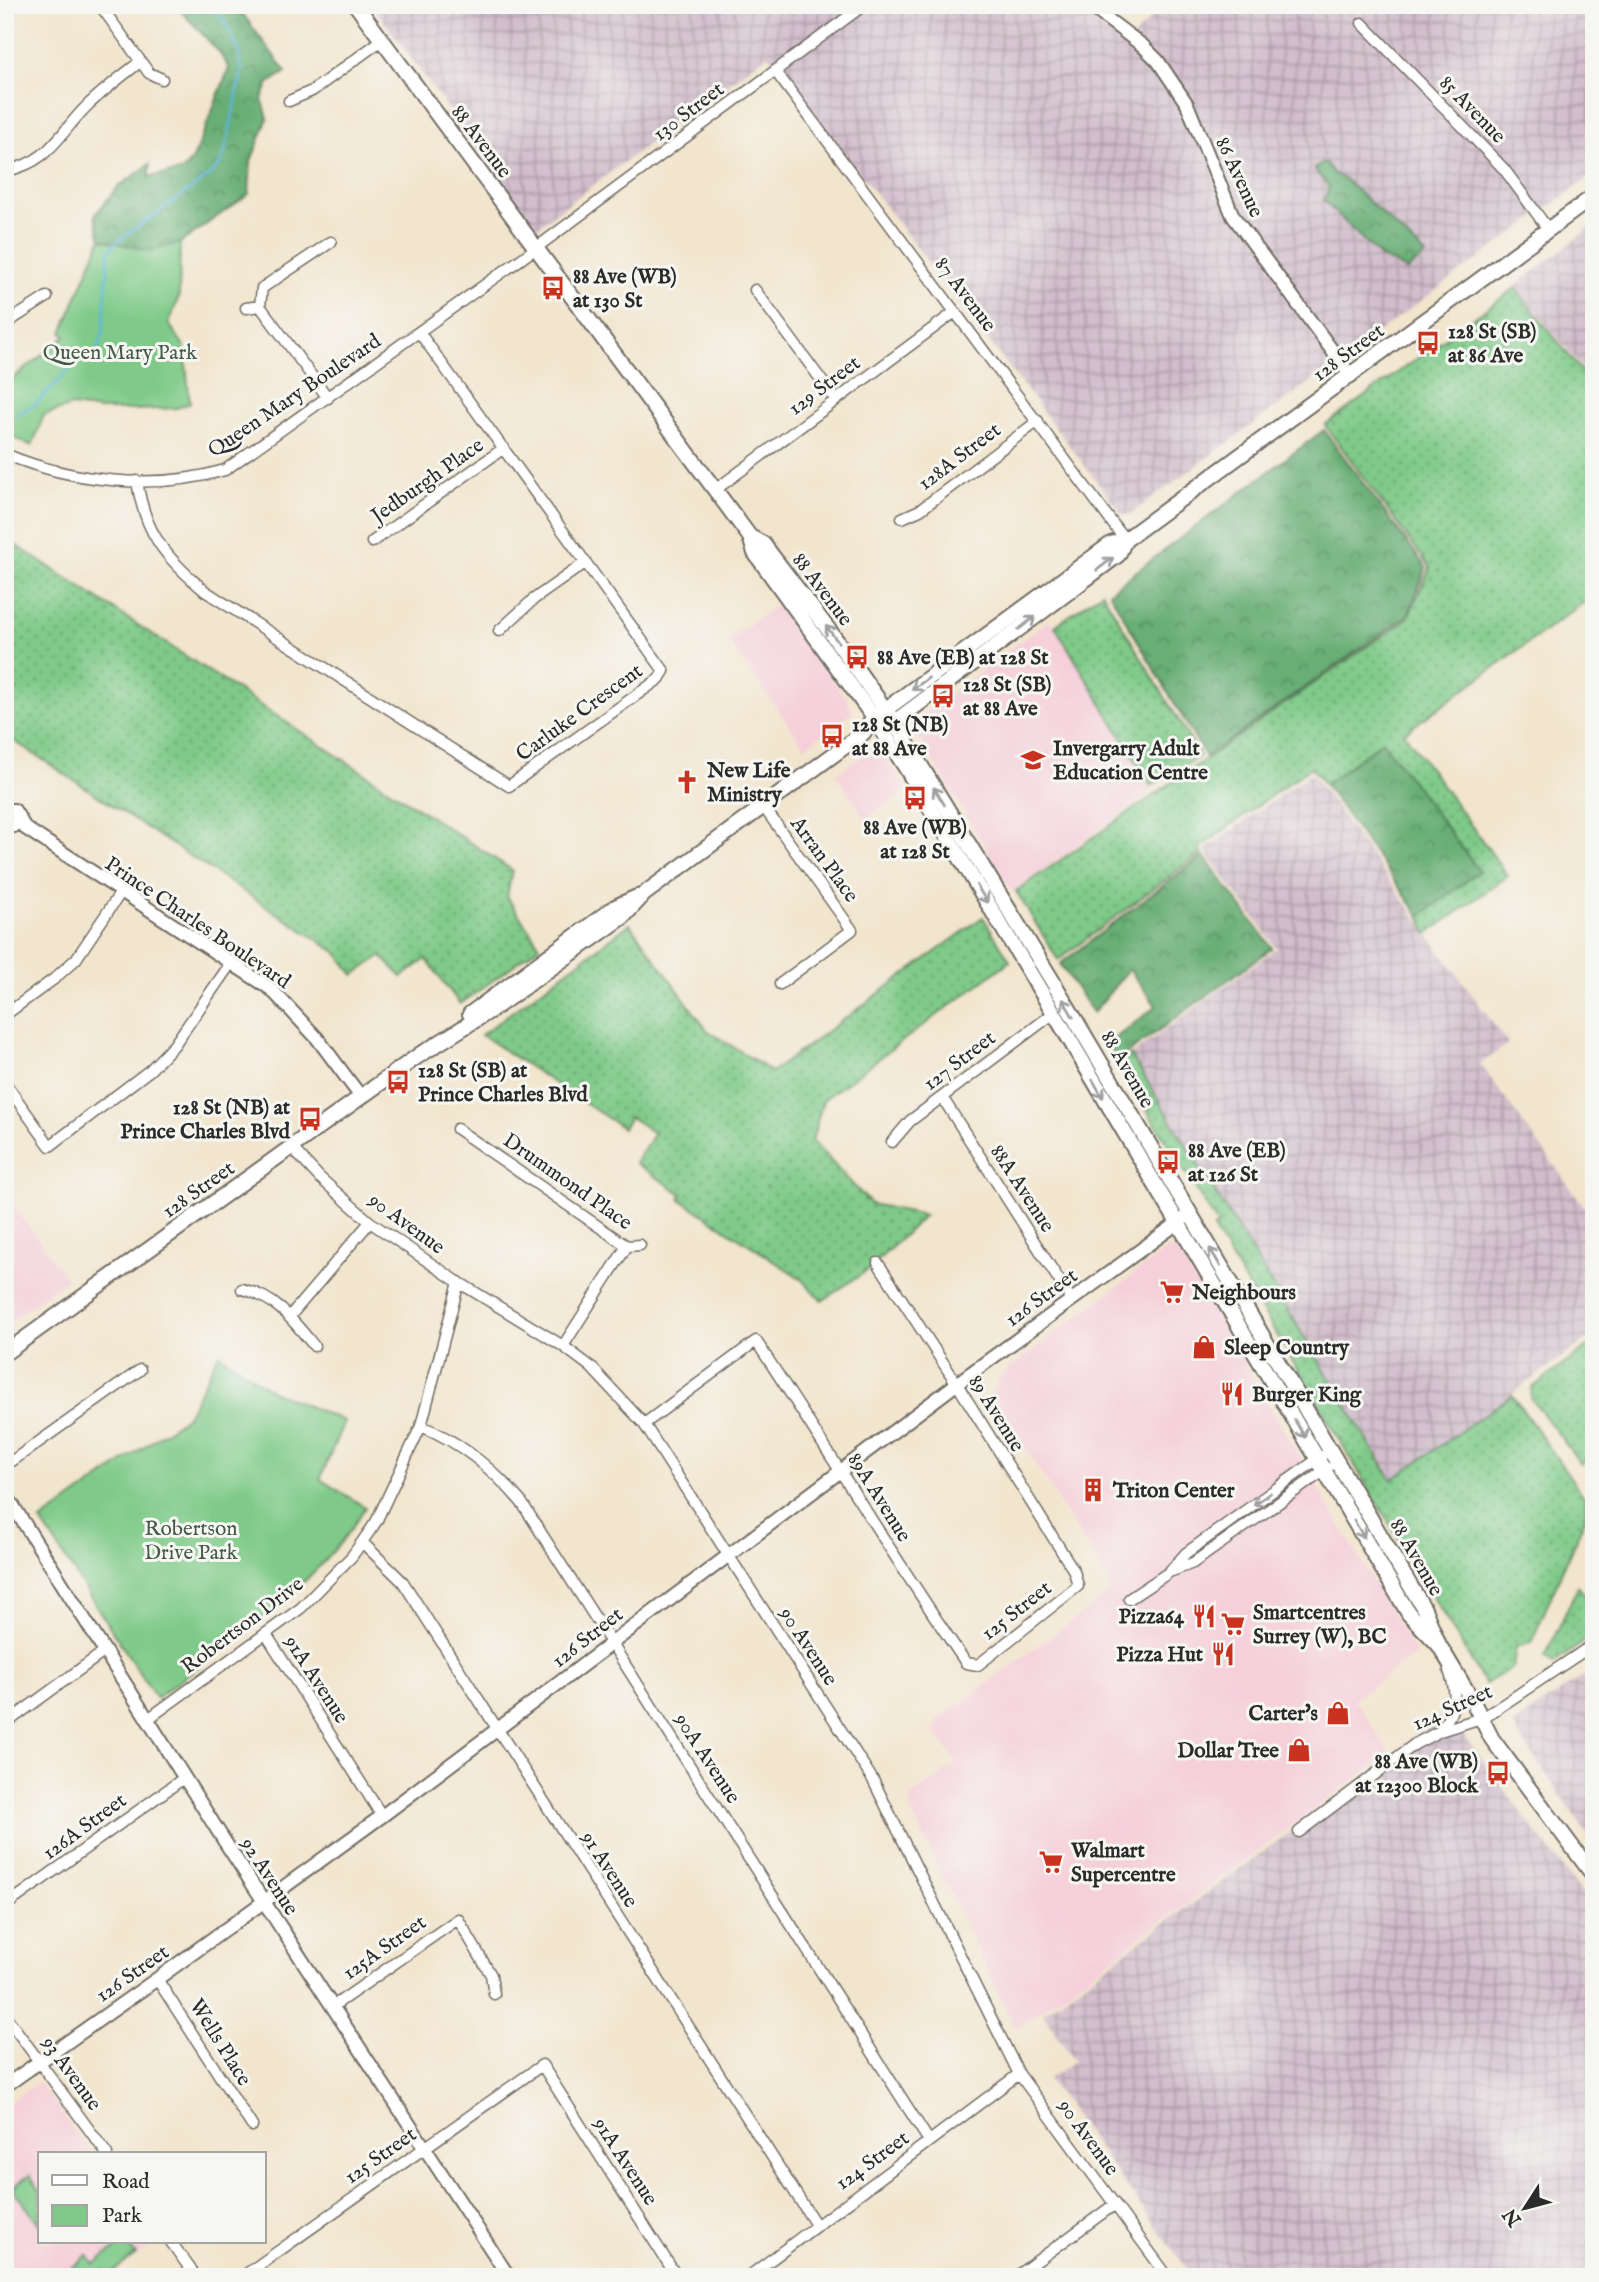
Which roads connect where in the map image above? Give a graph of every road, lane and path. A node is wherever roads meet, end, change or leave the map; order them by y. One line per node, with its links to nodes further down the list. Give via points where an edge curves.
1 (100, 5): 7 (street)
2 (355, 5): 6 (main road, 88 Avenue)
3 (864, 5): 8 (street, 130 Street)
4 (1088, 5): 23 (street, 86 Avenue, via 1158,61 1187,104 1233,216)
5 (1362, 23): 13 (street, 85 Avenue, via 1504,169)
6 (382, 40): 10 (street, via 312,91); 15 (main road, 88 Avenue)
7 (140, 62): 9 (street); 11 (street, via 88,104 49,151 18,169)
8 (776, 72): 15 (street, 130 Street); 20 (street, 87 Avenue)
9 (162, 79)
10 (289, 101)
11 (5, 171)
12 (1594, 196): 13 (main road, 128 Street)
13 (1548, 229): 23 (main road, 128 Street)
14 (331, 242): 18 (street, via 262,288)
15 (534, 247): 22 (street, Queen Mary Boulevard); 30 (main road, 88 Avenue)
16 (755, 290): 25 (street)
17 (47, 297): 21 (street)
18 (260, 306): 19 (street); 24 (street)
19 (246, 308)
20 (955, 312): 25 (street, 129 Street); 26 (street, 87 Avenue)
21 (5, 324)
22 (419, 332): 24 (street, Queen Mary Boulevard); 27 (street, Carluke Crescent)
23 (1351, 376): 32 (main road, 128 Street)
24 (328, 398): 29 (street, Queen Mary Boulevard, via 225,470 189,480)
25 (836, 400): 30 (street, 129 Street)
26 (1038, 421): 31 (street, 128A Street, via 920,510); 32 (street, 87 Avenue)
27 (504, 448): 33 (street, Jedburgh Place); 34 (street, Carluke Crescent)
28 (5, 454): 29 (street, Queen Mary Boulevard, via 57,471)
29 (137, 481): 34 (street, Carluke Crescent, via 141,505 157,542 175,566 205,591 509,786 664,671)
30 (715, 490): 36 (main road, 88 Avenue, via 750,537 755,553)
31 (902, 518)
32 (1125, 540): 36 (main road, 128 Street, one-way to 36, via 1111,544); 37 (main road, 128 Street, one-way to 32, via 1118,555)
33 (372, 542)
34 (585, 563): 35 (street)
35 (499, 631)
36 (880, 713): 37 (main road, 88 Avenue); 38 (main road, 128 Street)
37 (888, 727): 38 (main road); 45 (main road, 88 Avenue, one-way to 45); 53 (main road, 88 Avenue, one-way to 37, via 1053,982)
38 (863, 733): 39 (main road, 128 Street)
39 (763, 806): 44 (street, Arran Place, via 852,930); 48 (main road, 128 Street, via 644,894 615,907 551,953)
40 (5, 810): 41 (street, Prince Charles Boulevard, via 14,810)
41 (16, 825): 42 (street, Prince Charles Boulevard)
42 (121, 892): 43 (street, Prince Charles Boulevard); 46 (street, via 76,959)
43 (231, 963): 47 (street, via 174,1045 150,1070 50,1146); 48 (street, Prince Charles Boulevard, via 271,989 306,1025)
44 (780, 984)
45 (1054, 1013): 49 (street, 127 Street); 55 (main road, 88 Avenue, one-way to 55)
46 (5, 1015)
47 (5, 1083)
48 (361, 1097): 52 (main road, 128 Street)
49 (942, 1097): 51 (street, 127 Street); 61 (street, 88A Avenue)
50 (457, 1129): 57 (street, Drummond Place)
51 (892, 1142)
52 (292, 1148): 54 (street, 90 Avenue); 65 (main road, 128 Street)
53 (1190, 1214): 55 (street, 126 Street); 70 (main road, 88 Avenue, one-way to 53)
54 (370, 1223): 59 (street, 90 Avenue); 62 (street)
55 (1177, 1223): 61 (street, 126 Street); 70 (main road, 88 Avenue, one-way to 70)
56 (640, 1245): 57 (street)
57 (627, 1246): 64 (street, Drummond Place)
58 (878, 1263): 67 (street, 89 Avenue)
59 (459, 1283): 64 (street, 90 Avenue); 69 (street, Robertson Drive)
60 (242, 1289): 62 (street, via 260,1293)
61 (1071, 1299): 67 (street, 126 Street)
62 (290, 1316): 63 (street)
63 (314, 1346)
64 (563, 1346): 68 (street, 90 Avenue, via 591,1367)
65 (5, 1353)
66 (140, 1370): 71 (street)
67 (957, 1384): 72 (street, 126 Street); 76 (street, 89 Avenue, via 1074,1572)
68 (644, 1424): 72 (street, 89A Avenue, via 756,1341); 75 (street, 90 Avenue)
69 (421, 1426): 74 (street, Robertson Drive); 79 (street, 90A Avenue, via 463,1448 507,1485)
70 (1327, 1461): 77 (street, via 1193,1563 1168,1573); 82 (main road, 88 Avenue, via 1424,1609)
71 (5, 1466)
72 (841, 1471): 75 (street, 126 Street); 83 (street, 89A Avenue, via 966,1663)
73 (5, 1493): 81 (street, 92 Avenue)
74 (362, 1542): 78 (street, Robertson Drive, via 318,1592); 87 (street, 91 Avenue, via 404,1582)
75 (727, 1555): 79 (street, 126 Street); 101 (street, 90 Avenue, via 873,1780)
76 (1078, 1586): 83 (street, 125 Street)
77 (1129, 1599)
78 (266, 1634): 85 (street, Robertson Drive); 90 (street, 91A Avenue)
79 (611, 1642): 87 (street, 126 Street); 104 (street, 90A Avenue)
80 (1591, 1646): 84 (street, 124 Street)
81 (105, 1651): 85 (street, 92 Avenue); 86 (street)
82 (1442, 1651): 84 (main road, 88 Avenue); 88 (street, via 1456,1692)
83 (978, 1665)
84 (1481, 1718): 88 (street, 124 Street); 92 (main road, 88 Avenue)
85 (148, 1719): 89 (street, 92 Avenue)
86 (5, 1724)
87 (498, 1730): 90 (street, 126 Street); 108 (street, 91 Avenue)
88 (1440, 1731): 91 (street, 124 Street, via 1415,1744)
89 (184, 1778): 93 (street, 92 Avenue); 94 (street, 126A Street)
90 (382, 1816): 93 (street, 126 Street)
91 (1298, 1832)
92 (1594, 1876)
93 (263, 1901): 95 (street, 126 Street); 97 (street, 92 Avenue)
94 (5, 1906)
95 (157, 1979): 99 (street, 126 Street); 103 (street, Wells Place)
96 (494, 1994): 97 (street, 125A Street, via 491,1975 458,1919)
97 (332, 2007): 105 (street, 92 Avenue)
98 (5, 2015): 99 (street, 93 Avenue)
99 (39, 2061): 102 (street, 126 Street); 106 (street, 93 Avenue)
100 (542, 2065): 105 (street, 125 Street); 113 (street, 91A Avenue)
101 (1019, 2074): 104 (street, 124 Street); 107 (street, 90 Avenue)
102 (5, 2086)
103 (252, 2126)
104 (929, 2141): 108 (street, 124 Street)
105 (424, 2147): 110 (street, 92 Avenue); 112 (street, 125 Street)
106 (106, 2152)
107 (1115, 2204): 115 (street); 116 (street, 90 Avenue)
108 (816, 2225): 114 (street, 124 Street)
109 (172, 2244): 111 (street)
110 (505, 2275)
111 (196, 2277)
112 (242, 2277)
113 (677, 2277)
114 (748, 2277)
115 (1015, 2277)
116 (1168, 2277)

